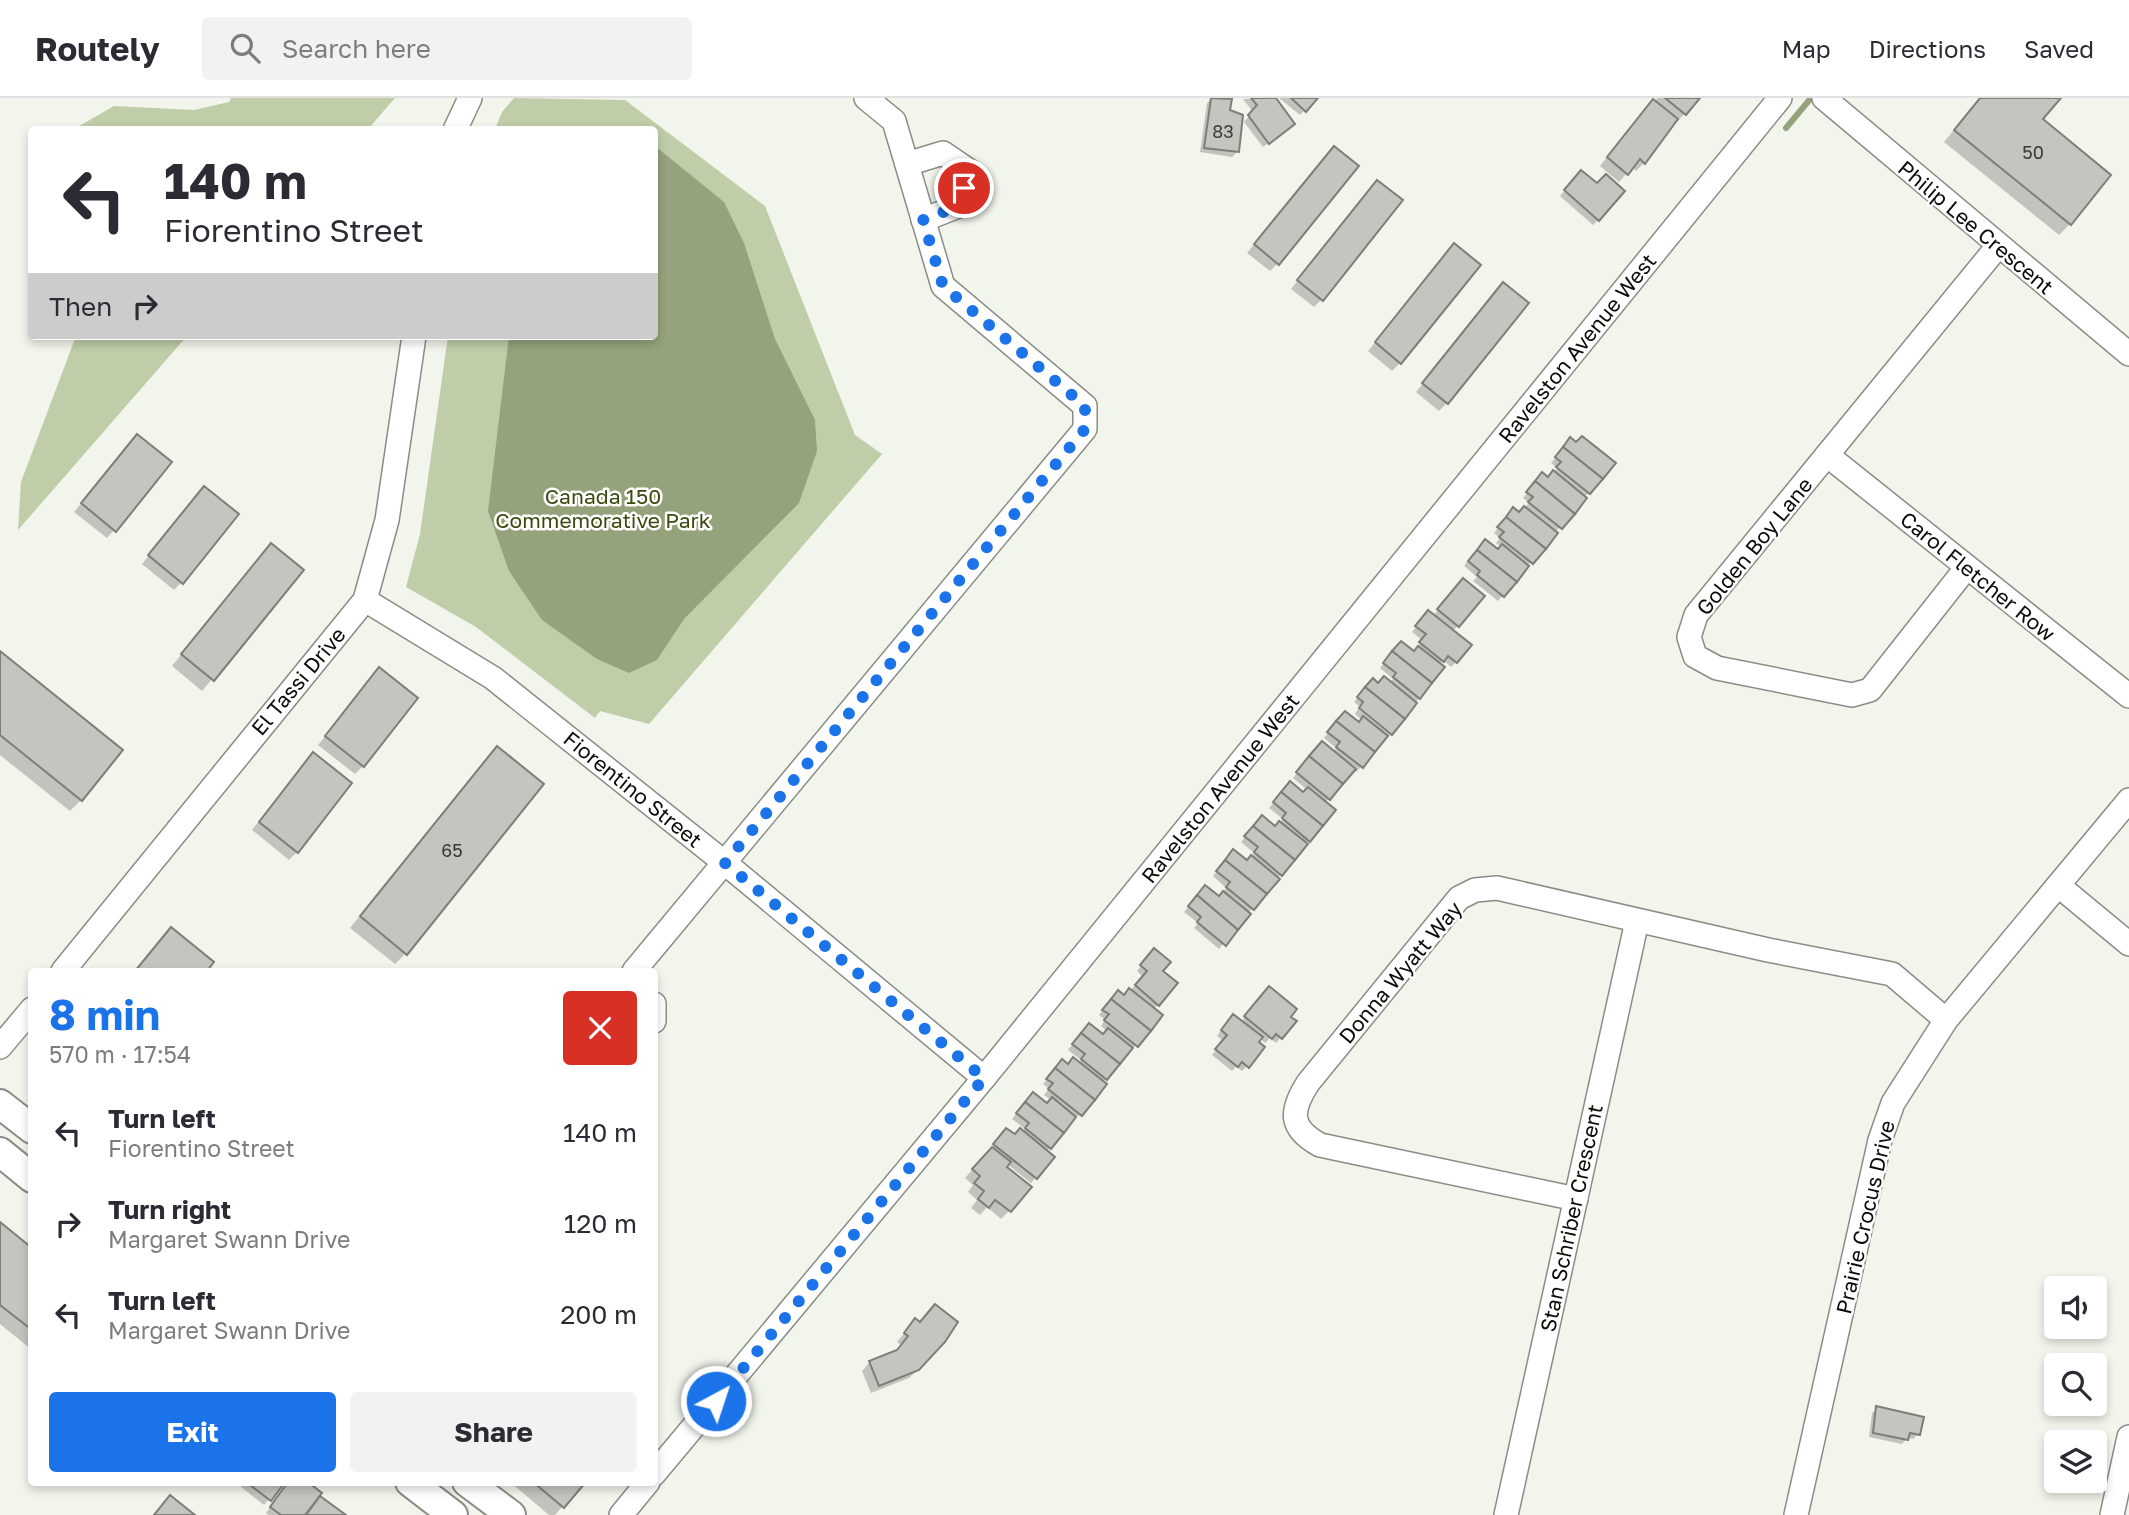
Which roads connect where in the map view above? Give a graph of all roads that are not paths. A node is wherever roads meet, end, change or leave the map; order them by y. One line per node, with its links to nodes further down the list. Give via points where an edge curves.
1 (470, 98): 5 (street)
2 (866, 98): 6 (street, via 894,121)
3 (1780, 98): 25 (street, Ravelston Avenue West)
4 (1824, 98): 8 (street, Philip Lee Crescent)
5 (457, 126)
6 (907, 164): 7 (street); 7 (street, via 943,153 968,170 961,205)
7 (923, 220): 16 (street, via 943,286 1085,406 1085,429)
8 (1998, 246): 10 (street, Philip Lee Crescent); 11 (street, Golden Boy Lane)
9 (413, 340): 13 (street, El Tassi Drive, via 387,520)
10 (2129, 354)
11 (1826, 455): 12 (street, Carol Fletcher Row); 12 (street, Golden Boy Lane, via 1696,615 1689,637 1695,656 1717,667 1852,695 1870,690)
12 (1967, 567): 14 (street, Carol Fletcher Row)
13 (365, 600): 16 (street, Fiorentino Street, via 493,678); 21 (street, El Tassi Drive)
14 (2129, 696)
15 (2129, 800): 17 (street, Prairie Crocus Drive)
16 (725, 863): 20 (street); 25 (street, Fiorentino Street)
17 (2059, 886): 19 (street); 23 (street, Prairie Crocus Drive)
18 (1637, 921): 23 (street, Donna Wyatt Way, via 1892,974); 30 (street, Stan Schriber Crescent); 30 (street, Donna Wyatt Way, via 1497,888 1475,890 1460,898 1298,1099 1295,1119 1303,1136 1320,1145)
19 (2129, 944)
20 (654, 960)
21 (64, 968)
22 (28, 1014): 24 (street)
23 (1946, 1020): 36 (street, Prairie Crocus Drive, via 1892,1103 1880,1140)
24 (0, 1046)
25 (984, 1078): 32 (street, Ravelston Avenue West)
26 (0, 1104): 27 (street)
27 (28, 1126)
28 (0, 1152): 29 (street)
29 (28, 1175)
30 (1576, 1199): 40 (street, Stan Schriber Crescent)
31 (2129, 1437): 41 (street)
32 (658, 1469)
33 (472, 1486): 38 (street)
34 (645, 1486): 39 (street)
35 (426, 1498): 37 (street)
36 (1800, 1510)
37 (453, 1515)
38 (511, 1515)
39 (621, 1515)
40 (1506, 1515)
41 (2112, 1515)

